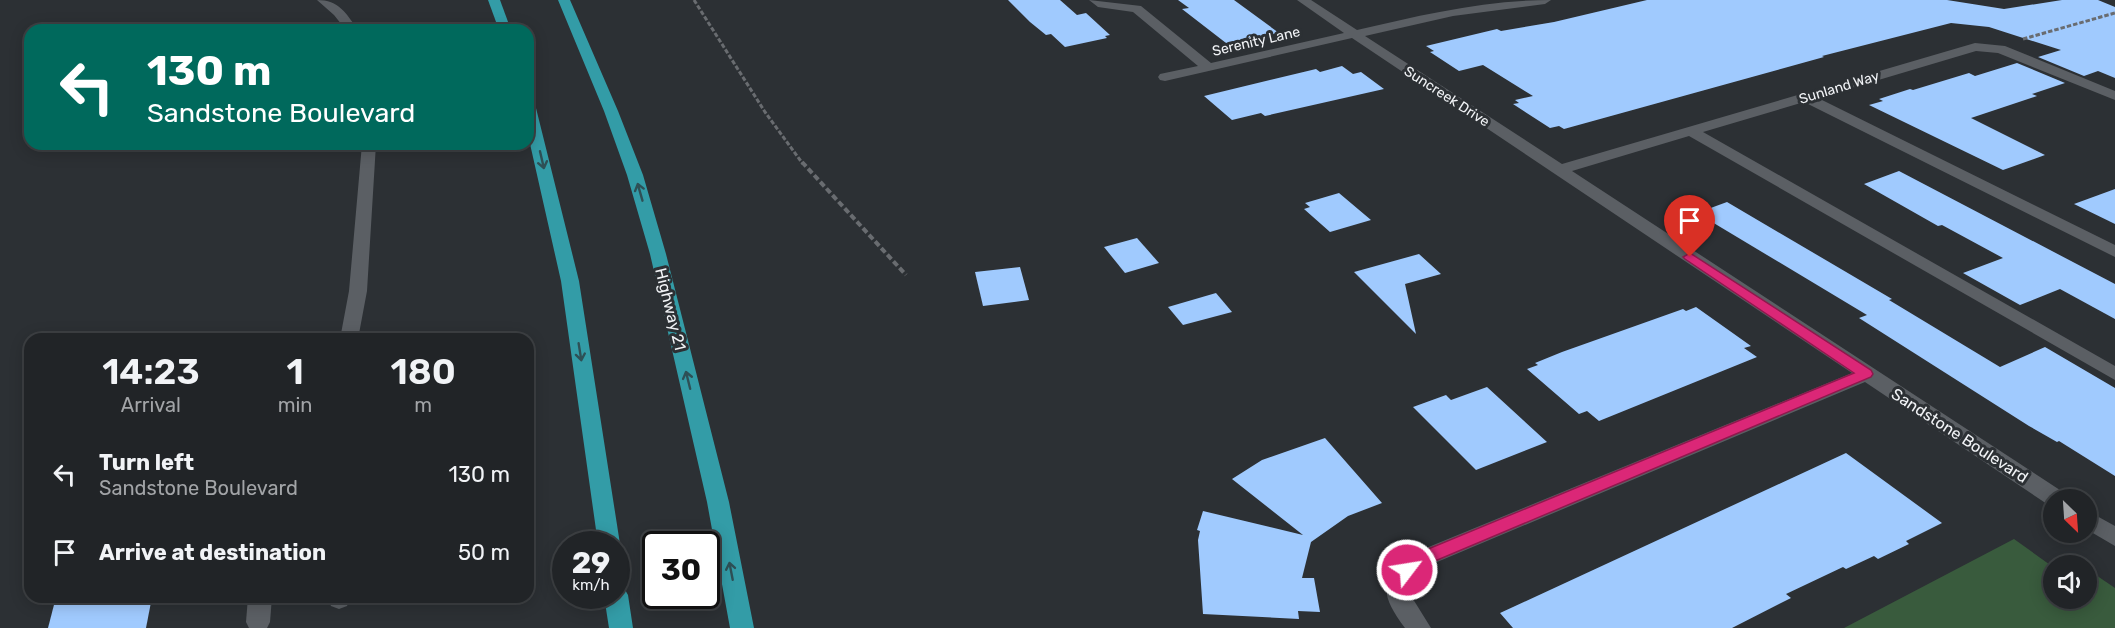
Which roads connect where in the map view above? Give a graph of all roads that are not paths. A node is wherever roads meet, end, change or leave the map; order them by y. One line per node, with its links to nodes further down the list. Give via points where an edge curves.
1 (323, 0): 11 (street)
2 (494, 0): 12 (main road)
3 (564, 0): 35 (main road, Highway 21, one-way to 3, via 718,502 658,254 623,143)
4 (1095, 0): 9 (street, via 1102,4)
5 (1303, 0): 13 (street, Suncreek Drive)
6 (1446, 0): 10 (street)
7 (1545, 0): 8 (street, Serenity Lane)
8 (1522, 2): 10 (street, Serenity Lane)
9 (1139, 4): 14 (street)
10 (1453, 12): 13 (street, Serenity Lane)
11 (347, 24)
12 (503, 24)
13 (1353, 35): 14 (street, Serenity Lane); 21 (street, Suncreek Drive)
14 (1208, 67): 15 (street, Serenity Lane)
15 (1165, 77)
16 (2115, 96): 17 (street, Sunland Way, via 2000,50 1975,47)
17 (1805, 97): 19 (street, Sunland Way); 23 (street)
18 (534, 129): 29 (main road, one-way to 29, via 570,281)
19 (1690, 131): 21 (street, Sunland Way); 26 (street)
20 (369, 150): 24 (street, via 358,291)
21 (1559, 170): 22 (street, Suncreek Drive)
22 (1592, 191): 25 (street, Sandstone Boulevard)
23 (2115, 252)
24 (350, 333)
25 (1866, 374): 27 (street, Sandstone Boulevard); 36 (street, via 1422,559 1396,582 1396,595)
26 (2115, 374)
27 (2043, 490)
28 (2097, 525): 30 (street)
29 (607, 531)
30 (2115, 537)
31 (260, 603): 33 (street)
32 (618, 609): 34 (main road)
33 (258, 622)
34 (621, 628)
35 (742, 628)
36 (1419, 628)

